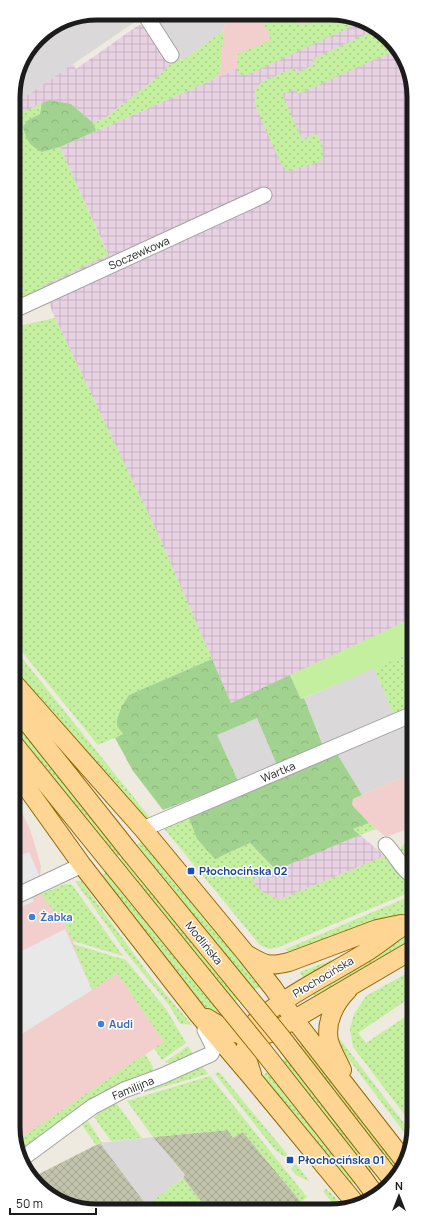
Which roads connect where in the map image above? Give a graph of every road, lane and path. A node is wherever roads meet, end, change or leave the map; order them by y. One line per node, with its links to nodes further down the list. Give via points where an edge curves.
1 (148, 20): 2 (street)
2 (171, 55)
3 (264, 196): 4 (street, Soczewkowa)
4 (20, 307)
5 (20, 690): 10 (main road)
6 (20, 714): 28 (main road, Modlińska, bridge)
7 (407, 717): 10 (street, Wartka)
8 (20, 751): 29 (main road, Modlińska, bridge, via 263,1051)
9 (20, 778): 12 (main road)
10 (143, 829): 18 (main road)
11 (386, 845): 13 (street)
12 (82, 865): 14 (street); 21 (main road)
13 (407, 871)
14 (20, 894)
15 (407, 923): 18 (main road, Płochocińska, via 377,929 276,965 262,964)
16 (407, 924): 20 (main road, Płochocińska, via 369,950)
17 (407, 953): 19 (main road, Płochocińska)
18 (247, 955): 20 (main road)
19 (358, 981): 22 (main road, Płochocińska); 25 (main road, Płochocińska, via 336,1005 329,1026 330,1041)
20 (283, 1001): 22 (main road); 23 (main road, Płochocińska, via 255,1022)
21 (197, 1013): 23 (main road, via 230,1031); 24 (main road); 26 (street, Familijna, via 214,1048 211,1054 124,1090 92,1107)
22 (294, 1019): 23 (main road, Płochocińska, via 271,1032); 25 (main road)
23 (248, 1037): 24 (main road, Płochocińska, via 246,1056)
24 (253, 1079): 30 (main road)
25 (356, 1100): 27 (main road)
26 (26, 1156)
27 (401, 1156)
28 (390, 1176)
29 (373, 1191)
30 (353, 1200)

